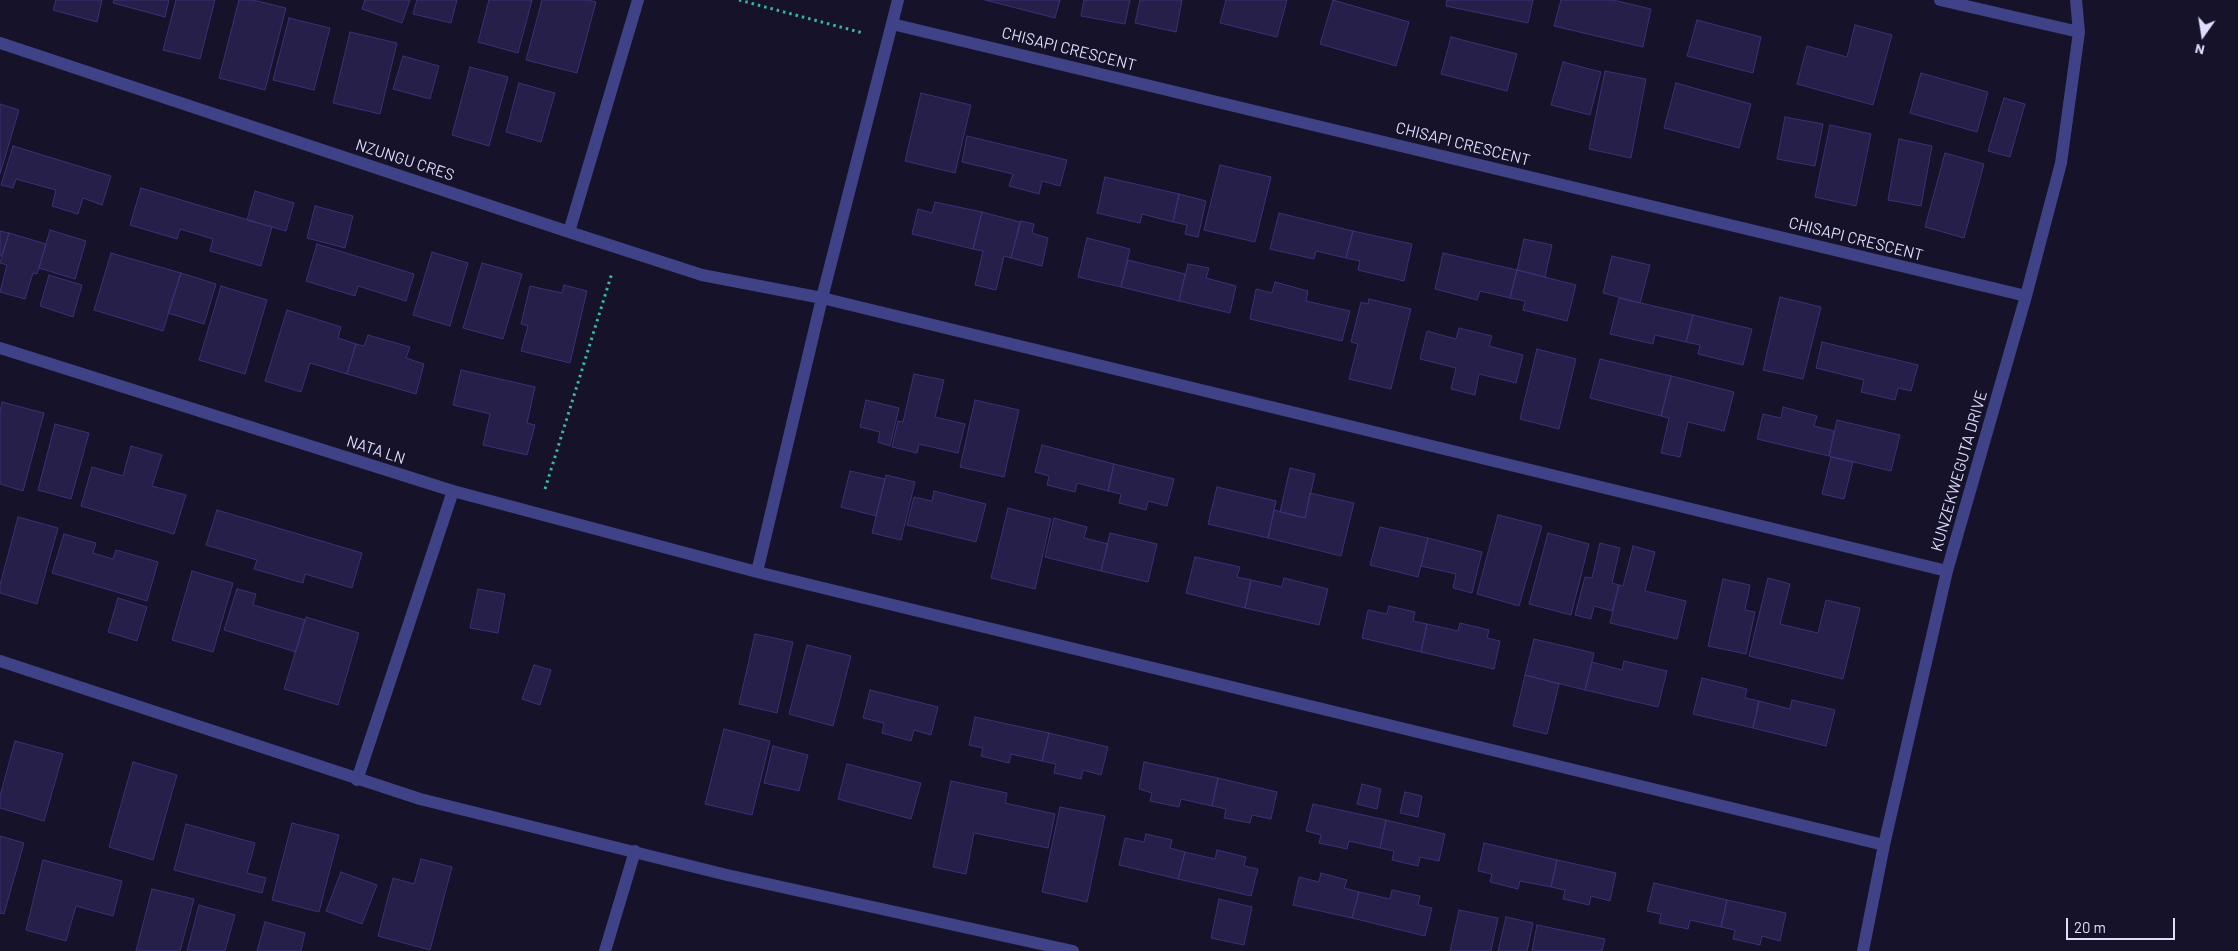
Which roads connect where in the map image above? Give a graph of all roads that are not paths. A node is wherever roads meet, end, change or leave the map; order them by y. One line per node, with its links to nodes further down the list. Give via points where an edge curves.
1 (638, 0): 8 (street)
2 (898, 0): 5 (street)
3 (1940, 0): 6 (street)
4 (2076, 0): 6 (street, KUNZEKWEGUTA DRIVE)
5 (892, 24): 9 (street, CHISAPI CRESCENT); 10 (street)
6 (2079, 32): 9 (street, KUNZEKWEGUTA DRIVE, via 2061,163)
7 (0, 43): 8 (street, NZUNGU CRES)
8 (569, 232): 10 (street, NZUNGU CRES, via 702,275)
9 (2026, 296): 13 (street, KUNZEKWEGUTA DRIVE)
10 (822, 298): 13 (street, NZUNGU CRES); 14 (street)
11 (0, 348): 12 (street, NATA LN)
12 (453, 491): 14 (street, NATA LN); 16 (street)
13 (1947, 571): 17 (street, KUNZEKWEGUTA DRIVE)
14 (757, 572): 17 (street, NATA LN)
15 (0, 661): 16 (street)
16 (357, 780): 18 (street, via 420,799)
17 (1884, 845): 21 (street, KUNZEKWEGUTA DRIVE)
18 (636, 851): 19 (street); 20 (street, via 727,875)
19 (605, 951)
20 (1073, 951)
21 (1863, 951)

